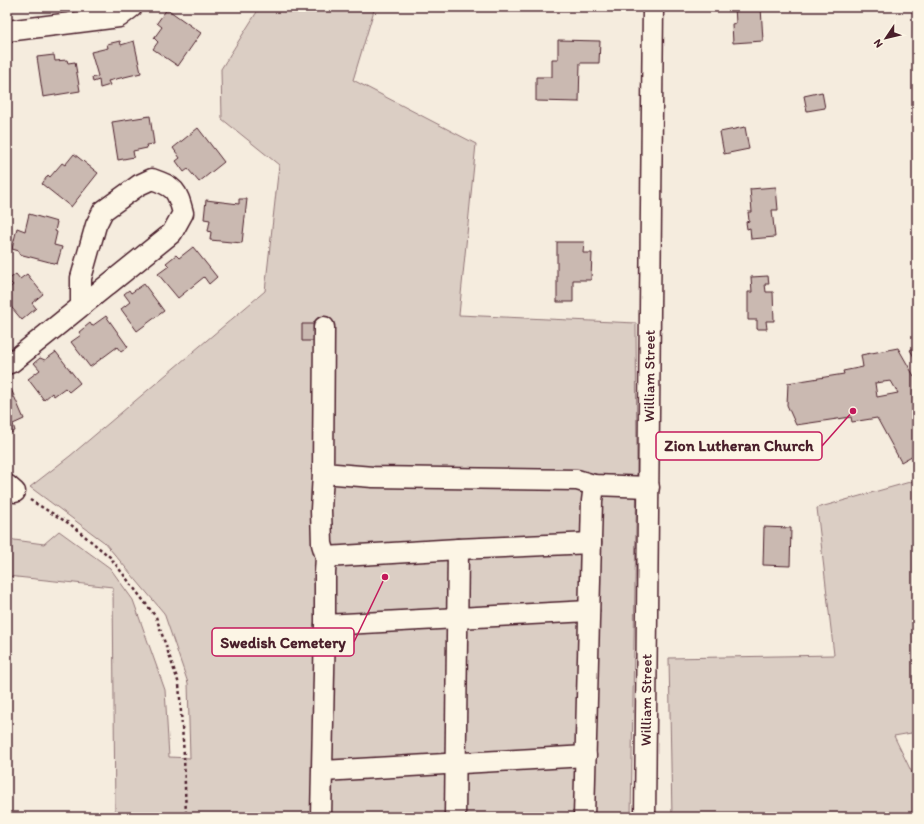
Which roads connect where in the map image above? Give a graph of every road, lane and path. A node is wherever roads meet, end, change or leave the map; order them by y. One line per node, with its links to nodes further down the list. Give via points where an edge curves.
1 (132, 7): 3 (street, via 119,17)
2 (653, 7): 10 (street, William Street)
3 (93, 14): 4 (street)
4 (7, 32)
5 (81, 306): 5 (street, via 81,278 96,225 103,211 139,185 152,179 167,184 178,194 183,212 172,233); 7 (street)
6 (324, 327): 8 (street)
7 (7, 364)
8 (323, 472): 9 (street, via 373,477 577,480); 14 (street, via 322,544)
9 (594, 485): 10 (street); 12 (street)
10 (648, 486): 25 (street, William Street)
11 (11, 488): 21 (path, via 70,524 110,557 156,617 179,684)
12 (591, 543): 13 (street); 15 (street)
13 (458, 549): 14 (street); 16 (street)
14 (326, 557): 17 (street)
15 (589, 610): 16 (street); 18 (street)
16 (458, 618): 17 (street); 19 (street)
17 (325, 625): 20 (street)
18 (586, 756): 19 (street); 24 (street)
19 (456, 763): 20 (street); 23 (street)
20 (323, 771): 22 (street)
21 (186, 817)
22 (321, 817)
23 (455, 817)
24 (584, 817)
25 (645, 817)

